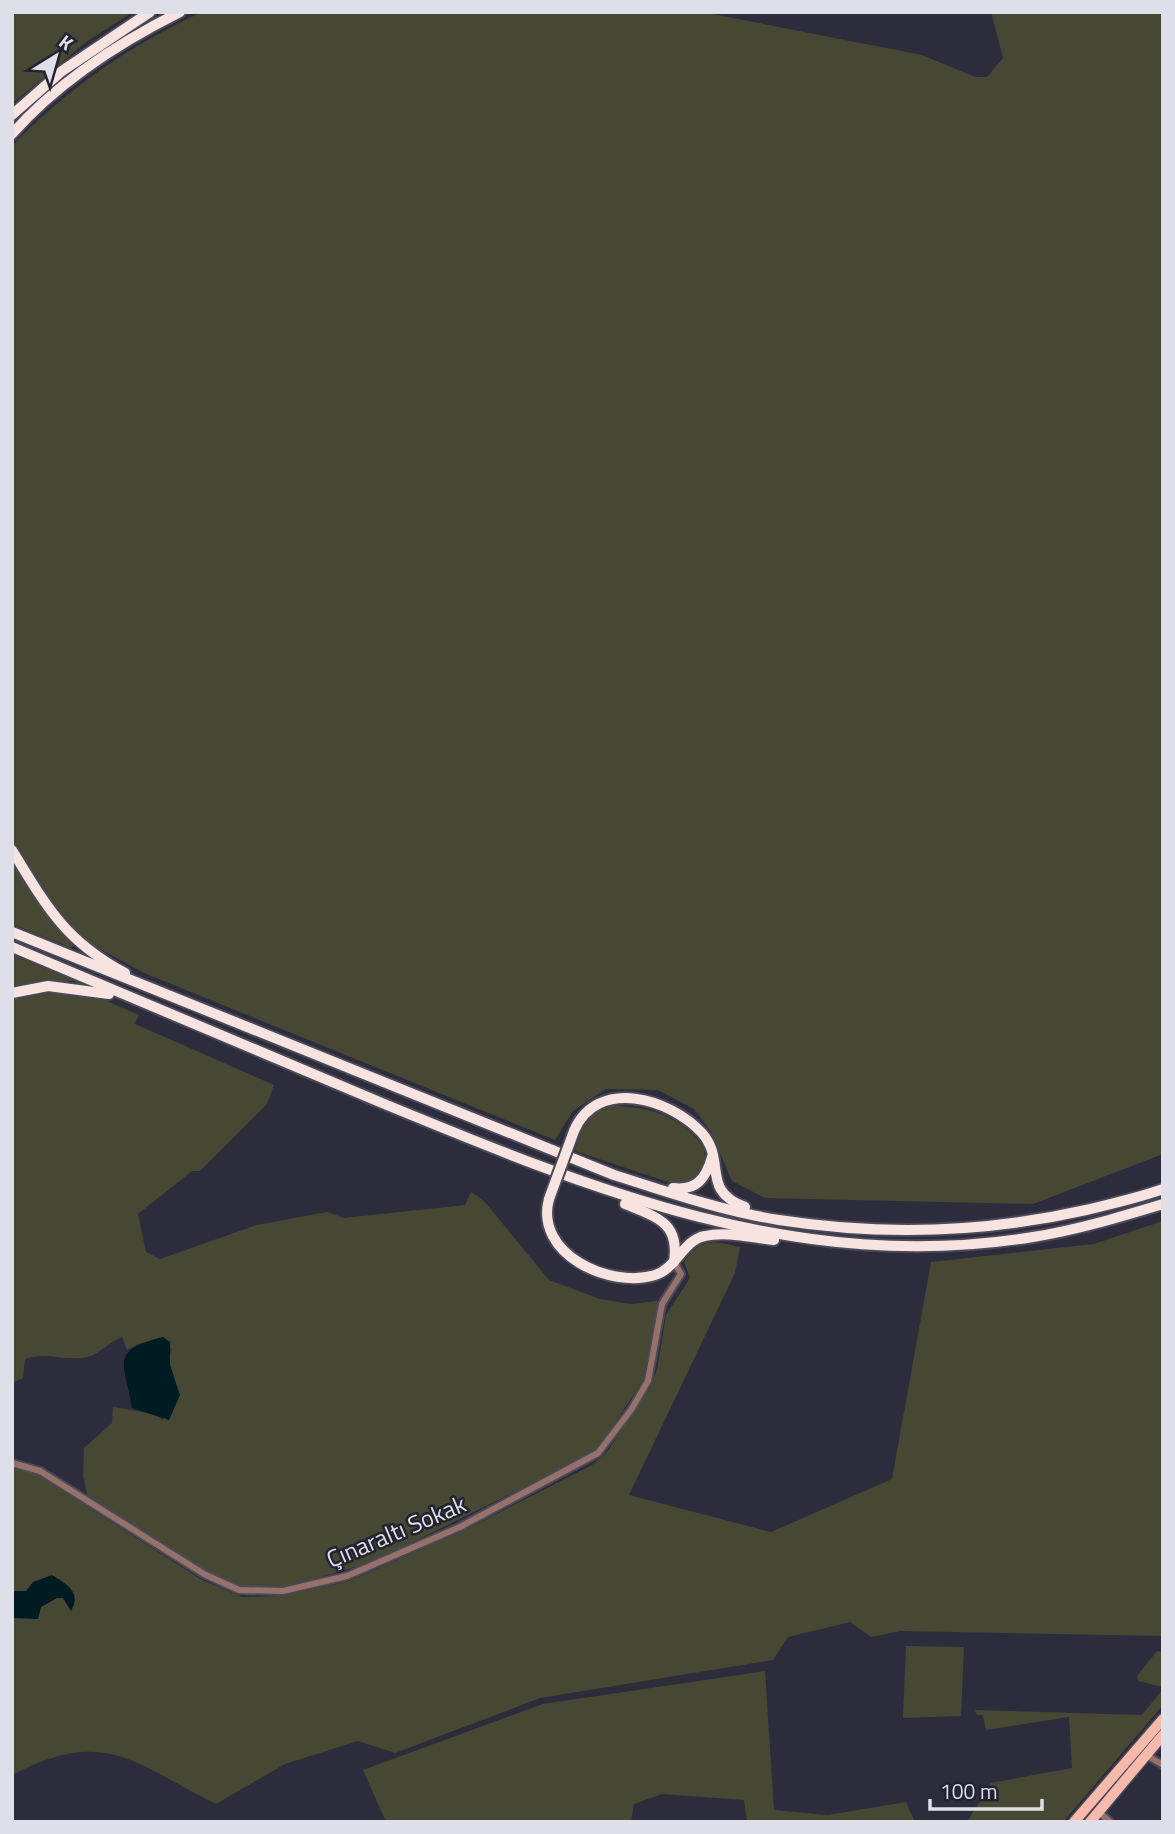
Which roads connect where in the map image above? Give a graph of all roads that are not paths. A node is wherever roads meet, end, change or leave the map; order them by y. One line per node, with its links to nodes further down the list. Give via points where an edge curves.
1 (150, 12): 3 (highway, via 62,71)
2 (180, 12): 4 (highway, via 145,29 70,81)
3 (12, 115)
4 (12, 134)
5 (12, 850): 10 (highway, via 52,915 75,939)
6 (12, 932): 10 (highway)
7 (12, 947): 9 (highway)
8 (12, 993): 9 (highway, via 48,986)
9 (132, 998): 12 (highway)
10 (180, 1002): 13 (highway)
11 (712, 1154): 13 (highway, via 703,1178 690,1189); 16 (highway, via 715,1180 724,1197); 18 (highway, bridge, via 709,1142 670,1109 615,1098 599,1102 574,1132 550,1199 546,1216 550,1231 562,1248 585,1265 637,1278 659,1274)
12 (545, 1170): 17 (highway, via 725,1226); 18 (highway, via 662,1221 674,1238)
13 (614, 1175): 16 (highway)
14 (1163, 1189): 16 (highway, via 1049,1218 956,1230 862,1229)
15 (1163, 1204): 17 (highway, via 1032,1237 945,1245)
16 (777, 1220)
17 (871, 1244): 18 (highway, via 708,1235 695,1239)
18 (674, 1262): 19 (street, Çınaraltı Sokak, via 681,1274 662,1304 648,1381 598,1453 460,1527 347,1576 283,1591 239,1590 204,1574 40,1471)
19 (12, 1463)
20 (1163, 1719): 25 (main road)
21 (1163, 1735): 22 (main road)
22 (1146, 1755): 23 (street); 24 (main road)
23 (1163, 1765)
24 (1099, 1812): 26 (main road); 27 (street)
25 (1074, 1822)
26 (1090, 1822)
27 (1110, 1822)

